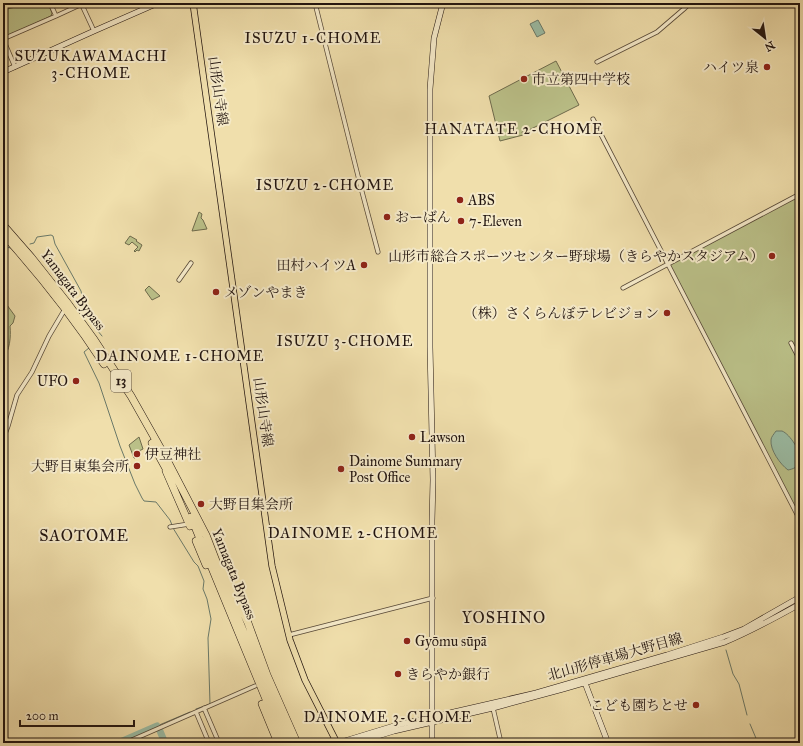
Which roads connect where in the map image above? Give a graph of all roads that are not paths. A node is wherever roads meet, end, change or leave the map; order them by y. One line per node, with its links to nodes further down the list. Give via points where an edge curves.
1 (50, 3): 8 (street)
2 (158, 3): 9 (main road)
3 (193, 3): 34 (main road, 山形山寺線, via 272,566)
4 (315, 3): 18 (street)
5 (443, 3): 32 (main road, via 434,38 430,89)
6 (690, 3): 11 (street, via 657,32)
7 (81, 4): 8 (street); 9 (street)
8 (56, 16): 10 (street)
9 (94, 31): 12 (main road)
10 (3, 39): 12 (street)
11 (598, 62)
12 (15, 67): 13 (main road)
13 (3, 72)
14 (593, 119): 20 (street)
15 (800, 194): 20 (street)
16 (3, 225): 30 (highway, Yamagata Bypass / 13, via 69,305 131,396)
17 (3, 234): 23 (highway, Yamagata Bypass / 13)
18 (378, 252)
19 (192, 263): 21 (street)
20 (667, 264): 22 (street); 27 (street)
21 (179, 280)
22 (623, 288)
23 (65, 309): 26 (street, via 17,395); 28 (highway, Yamagata Bypass / 13, via 128,399)
24 (791, 342): 25 (street)
25 (800, 360)
26 (3, 439)
27 (800, 520)
28 (191, 522): 29 (street); 36 (highway); 45 (highway, Yamagata Bypass / 13)
29 (170, 527)
30 (206, 535): 46 (highway, Yamagata Bypass / 13); 47 (highway, via 248,623 267,675)
31 (800, 597): 40 (main road, 北山形停車場大野目線, via 723,637 536,693)
32 (433, 598): 34 (street); 40 (main road)
33 (800, 604): 35 (main road, 北山形停車場大野目線, via 746,634 725,642)
34 (289, 635): 48 (main road, 山形山寺線, via 305,680)
35 (585, 683): 38 (main road, 北山形停車場大野目線); 52 (main road)
36 (256, 686): 37 (street); 44 (highway)
37 (204, 708): 39 (street); 43 (street)
38 (493, 708): 40 (main road, 北山形停車場大野目線); 51 (street)
39 (196, 712): 41 (street); 42 (street)
40 (433, 719): 48 (main road, via 397,725); 49 (main road); 50 (main road)
41 (125, 743)
42 (209, 743)
43 (219, 743)
44 (278, 743)
45 (284, 743)
46 (290, 743)
47 (297, 743)
48 (337, 743)
49 (355, 743)
50 (432, 743)
51 (501, 743)
52 (608, 743)

